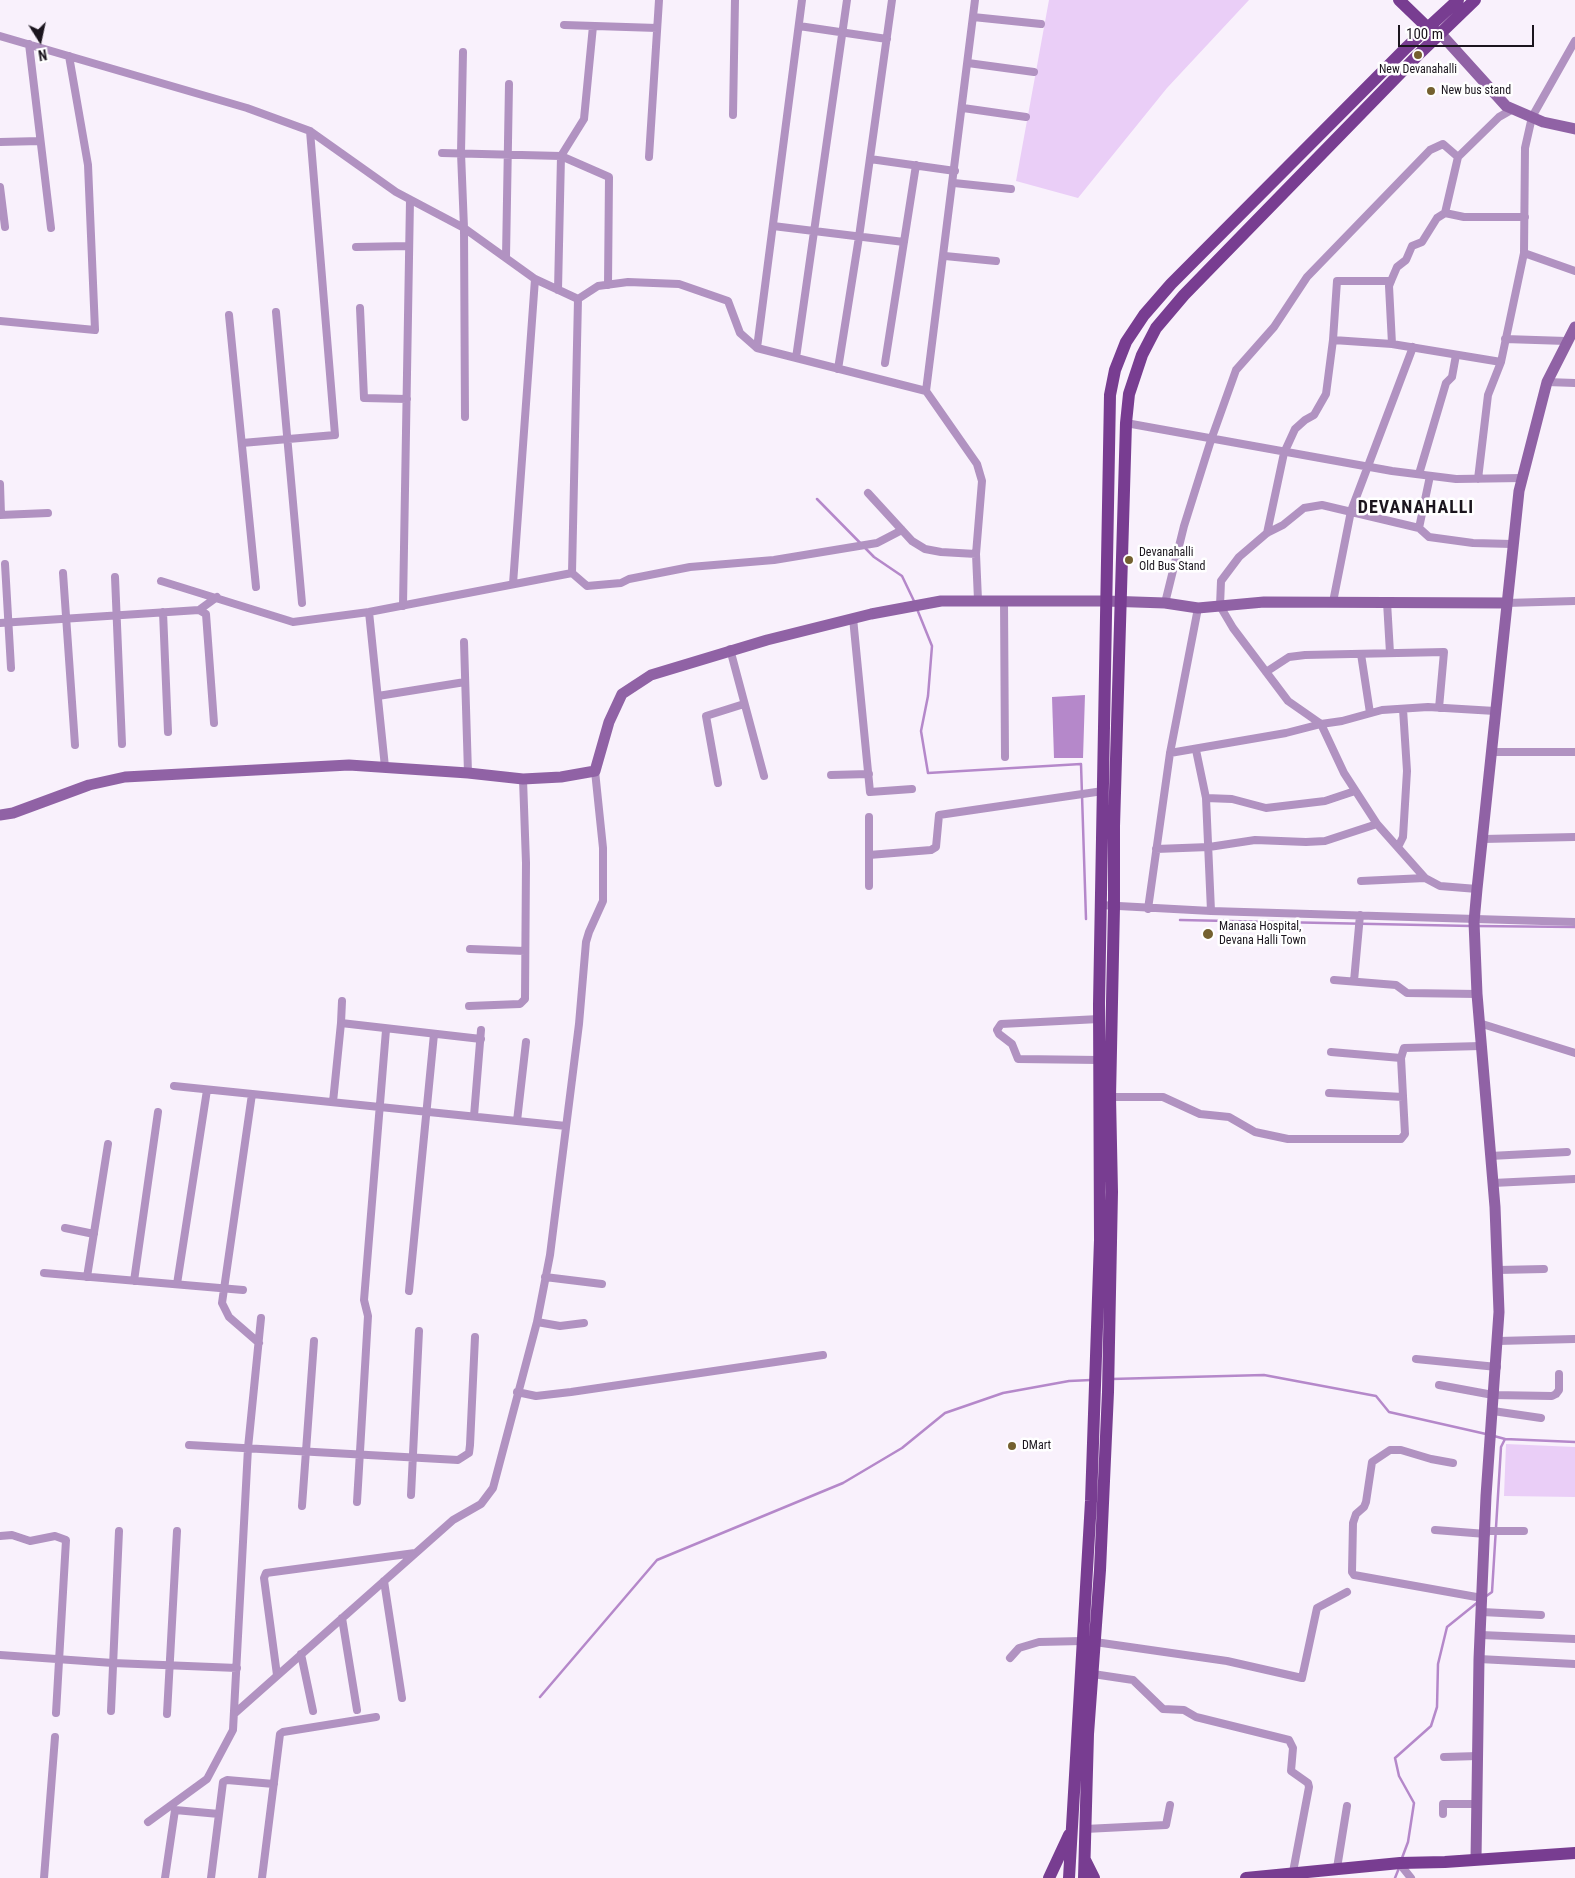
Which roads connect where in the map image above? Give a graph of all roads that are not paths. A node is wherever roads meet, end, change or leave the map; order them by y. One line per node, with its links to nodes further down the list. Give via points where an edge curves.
1 (659, 0): 15 (street)
2 (735, 0): 30 (street)
3 (802, 0): 14 (street)
4 (848, 0): 17 (street)
5 (892, 0): 20 (street)
6 (975, 0): 10 (street)
7 (1399, 0): 16 (main road)
8 (1458, 0): 16 (main road)
9 (1475, 0): 18 (main road)
10 (973, 17): 11 (street); 25 (street)
11 (1041, 24)
12 (564, 25): 13 (street)
13 (593, 26): 15 (street); 40 (street, via 584,118)
14 (799, 26): 17 (street); 52 (street)
15 (657, 28): 41 (street)
16 (1428, 28): 18 (main road); 122 (main road, via 1206,247 1144,315 1126,342 1115,370 1108,420)
17 (844, 33): 20 (street); 56 (street)
18 (1440, 33): 29 (street, via 1506,106); 92 (main road, via 1225,250 1156,328 1134,375)
19 (0, 36): 21 (street)
20 (888, 39): 43 (street)
21 (29, 44): 24 (street); 35 (street)
22 (1574, 45): 32 (street)
23 (463, 52): 38 (street)
24 (69, 56): 34 (street, via 247,108); 74 (street, via 88,165 95,330)
25 (968, 63): 26 (street); 28 (street)
26 (1034, 72)
27 (509, 84): 39 (street)
28 (963, 108): 31 (street); 45 (street)
29 (1513, 109): 32 (street); 42 (street, via 1499,117)
30 (733, 115)
31 (1026, 117)
32 (1532, 117): 33 (street); 51 (street, via 1525,148)
33 (1575, 129)
34 (310, 131): 49 (street); 93 (street, via 335,435)
35 (40, 141): 36 (street); 54 (street)
36 (0, 142)
37 (442, 153): 38 (street)
38 (461, 153): 39 (street); 55 (street)
39 (507, 154): 40 (street); 63 (street)
40 (561, 156): 68 (street, via 609,177); 69 (street)
41 (650, 156)
42 (1458, 157): 50 (street); 94 (street, via 1443,144 1430,150 1307,277 1274,327 1236,370)
43 (870, 159): 44 (street); 57 (street)
44 (916, 165): 45 (street); 58 (street)
45 (956, 171): 46 (street)
46 (954, 183): 48 (street); 62 (street)
47 (0, 187): 53 (street)
48 (1011, 189)
49 (410, 200): 55 (street); 59 (street)
50 (1445, 212): 51 (street, via 1464,217); 67 (street, via 1437,218 1422,242 1412,246 1406,260 1396,267)
51 (1525, 217): 61 (street)
52 (773, 226): 56 (street); 80 (street)
53 (5, 227)
54 (51, 228)
55 (464, 228): 63 (street); 91 (street)
56 (815, 231): 57 (street); 83 (street)
57 (859, 237): 58 (street); 86 (street)
58 (904, 242): 85 (street)
59 (409, 246): 60 (street); 90 (street)
60 (356, 247)
61 (1524, 253): 65 (street); 76 (street)
62 (945, 256): 64 (street); 89 (street)
63 (506, 257): 66 (street)
64 (996, 262)
65 (1575, 271)
66 (535, 279): 69 (street); 117 (street)
67 (1391, 281): 77 (street, via 1337,281); 79 (street)
68 (608, 284): 70 (street, via 598,286); 80 (street, via 679,284 728,302 740,333)
69 (558, 290): 70 (street)
70 (578, 299): 114 (street)
71 (360, 308): 90 (street, via 364,398)
72 (276, 312): 93 (street)
73 (229, 315): 95 (street)
74 (0, 321)
75 (1575, 327): 78 (street)
76 (1505, 339): 78 (street); 84 (street)
77 (1333, 340): 79 (street); 96 (street, via 1326,394 1314,415 1295,429)
78 (1566, 341): 87 (street)
79 (1392, 344): 81 (street)
80 (757, 348): 83 (street)
81 (1413, 348): 82 (street); 97 (street)
82 (1456, 355): 84 (street); 98 (street, via 1452,377 1446,383)
83 (796, 358): 86 (street)
84 (1501, 362): 101 (street, via 1488,394)
85 (885, 363)
86 (838, 369): 89 (street)
87 (1547, 382): 88 (street); 100 (street)
88 (1575, 383)
89 (926, 391): 111 (street, via 977,464 982,481)
90 (406, 399): 130 (street)
91 (465, 418)
92 (1126, 423): 94 (street); 124 (main road)
93 (287, 439): 95 (street); 127 (street)
94 (1211, 440): 96 (street); 128 (street, via 1184,526)
95 (242, 443): 118 (street)
96 (1284, 453): 97 (street); 109 (street)
97 (1367, 467): 98 (street); 104 (street)
98 (1419, 474): 99 (street)
99 (1430, 476): 101 (street); 107 (street)
100 (1522, 478): 101 (street); 110 (street)
101 (1478, 479)
102 (0, 484): 106 (street)
103 (868, 493): 108 (street)
104 (1351, 511): 107 (street); 109 (street, via 1322,505 1304,508); 125 (street)
105 (48, 513): 106 (street)
106 (1, 515)
107 (1419, 528): 110 (street, via 1429,536 1473,543)
108 (902, 530): 111 (street, via 925,548); 114 (street, via 877,543 774,560 690,567 621,583 587,586)
109 (1267, 533): 131 (street, via 1239,557 1221,581)
110 (1512, 544): 129 (street)
111 (976, 554): 120 (street)
112 (5, 564): 139 (street)
113 (63, 573): 138 (street)
114 (572, 573): 117 (street)
115 (115, 578): 136 (street)
116 (161, 581): 119 (street)
117 (513, 584): 130 (street)
118 (256, 587)
119 (217, 598): 133 (street); 135 (street, via 293,622)
120 (978, 600): 121 (street); 137 (street, via 912,606)
121 (1004, 600): 122 (street); 163 (street)
122 (1106, 601): 124 (street); 174 (main road)
123 (1575, 601): 129 (street)
124 (1120, 602): 128 (street); 190 (main road)
125 (1333, 602): 126 (street); 131 (street)
126 (1387, 602): 129 (street); 144 (street)
127 (302, 603)
128 (1165, 603): 132 (street)
129 (1506, 603): 152 (street)
130 (403, 606): 135 (street)
131 (1220, 606): 132 (street); 146 (street)
132 (1198, 608): 162 (street)
133 (199, 610): 134 (street); 154 (street, via 206,614)
134 (164, 612): 136 (street); 156 (street)
135 (370, 612): 148 (street)
136 (116, 615): 138 (street); 157 (street)
137 (853, 618): 142 (street); 167 (street)
138 (66, 619): 139 (street); 158 (street)
139 (9, 622): 140 (street); 145 (street)
140 (0, 623)
141 (464, 642): 147 (street)
142 (730, 650): 149 (street); 165 (street, via 651,675 622,694 609,722)
143 (1361, 654): 144 (street); 146 (street, via 1289,657); 153 (street)
144 (1390, 654): 150 (street, via 1444,652)
145 (12, 668)
146 (1266, 672): 155 (street, via 1288,701)
147 (465, 682): 148 (street); 166 (street)
148 (378, 696): 164 (street)
149 (744, 704): 168 (street); 171 (street, via 706,716)
150 (1439, 708): 151 (street); 152 (street)
151 (1403, 709): 153 (street); 182 (street, via 1406,771 1403,838)
152 (1495, 711): 160 (street)
153 (1370, 713): 155 (street)
154 (214, 723)
155 (1321, 724): 159 (street); 173 (street)
156 (168, 732)
157 (122, 744)
158 (75, 745)
159 (1196, 750): 162 (street); 175 (street)
160 (1491, 752): 161 (street); 180 (street)
161 (1575, 752)
162 (1170, 753): 183 (street)
163 (1005, 757)
164 (386, 767): 166 (street); 176 (street, via 350,765 124,777 89,785)
165 (595, 771): 170 (street); 228 (street, via 603,848 603,901 586,942)
166 (468, 773): 170 (street)
167 (869, 774): 169 (street); 172 (street, via 870,792)
168 (764, 776)
169 (831, 776)
170 (523, 779): 197 (street)
171 (718, 783)
172 (912, 790)
173 (1355, 790): 175 (street, via 1325,801 1266,808 1232,799); 178 (street)
174 (1103, 791): 184 (street, via 939,814 936,848); 189 (main road)
175 (1206, 798): 181 (street)
176 (0, 815)
177 (869, 817): 184 (street)
178 (1378, 824): 181 (street, via 1326,841 1255,840); 182 (street)
179 (1575, 837): 180 (street)
180 (1483, 839): 188 (street)
181 (1209, 847): 183 (street); 192 (street)
182 (1398, 847): 185 (street)
183 (1156, 849): 191 (street)
184 (869, 855): 187 (street)
185 (1425, 878): 186 (street); 188 (street, via 1440,886)
186 (1361, 881)
187 (869, 886)
188 (1476, 889): 195 (street)
189 (1100, 905): 190 (street); 203 (main road)
190 (1114, 906): 191 (street); 220 (main road)
191 (1148, 909): 192 (street)
192 (1210, 912): 193 (street)
193 (1360, 915): 195 (street); 199 (street)
194 (1575, 922): 195 (street)
195 (1475, 924): 200 (street)
196 (470, 948): 197 (street)
197 (525, 951): 202 (street, via 524,1003)
198 (1334, 980): 199 (street)
199 (1354, 982): 200 (street, via 1396,985 1407,993)
200 (1477, 994): 205 (street)
201 (342, 1001): 204 (street)
202 (469, 1006)
203 (1099, 1019): 215 (main road); 215 (street, via 1001,1024 997,1030 1012,1044 1018,1059)
204 (341, 1023): 206 (street); 222 (street)
205 (1479, 1023): 211 (street); 213 (street)
206 (386, 1030): 208 (street); 223 (street)
207 (481, 1030): 209 (street)
208 (434, 1034): 209 (street); 225 (street)
209 (480, 1039): 226 (street)
210 (526, 1042): 227 (street)
211 (1481, 1046): 214 (street, via 1404,1048); 231 (street)
212 (1331, 1052): 214 (street)
213 (1575, 1053)
214 (1401, 1058): 221 (street)
215 (1099, 1060): 258 (main road)
216 (174, 1086): 217 (street)
217 (207, 1090): 219 (street); 242 (street)
218 (1329, 1093): 221 (street)
219 (252, 1094): 222 (street); 244 (street)
220 (1110, 1097): 221 (street, via 1163,1097 1200,1114 1229,1117 1255,1132 1288,1139 1381,1139 1401,1138 1405,1134); 258 (main road, via 1112,1192)
221 (1403, 1097)
222 (333, 1102): 223 (street)
223 (379, 1107): 225 (street); 269 (street, via 364,1300 368,1316)
224 (158, 1112): 241 (street)
225 (426, 1112): 226 (street); 246 (street)
226 (474, 1116): 227 (street)
227 (517, 1121): 228 (street)
228 (566, 1126): 240 (street)
229 (108, 1144): 235 (street)
230 (1567, 1152): 231 (street)
231 (1490, 1156): 233 (street)
232 (1575, 1178): 233 (street)
233 (1492, 1182): 237 (street)
234 (65, 1228): 235 (street)
235 (94, 1234): 239 (street)
236 (1544, 1269): 237 (street)
237 (1498, 1270): 254 (street)
238 (44, 1273): 239 (street)
239 (87, 1276): 241 (street)
240 (545, 1277): 243 (street); 248 (street)
241 (134, 1281): 242 (street)
242 (177, 1284): 244 (street)
243 (602, 1284)
244 (225, 1288): 245 (street); 255 (street, via 222,1303 225,1311)
245 (243, 1290)
246 (409, 1291)
247 (261, 1318): 255 (street)
248 (536, 1322): 249 (street, via 560,1326); 262 (street)
249 (584, 1322)
250 (419, 1331): 270 (street)
251 (475, 1337): 270 (street, via 469,1453 458,1460)
252 (1575, 1339): 254 (street)
253 (314, 1341): 268 (street)
254 (1498, 1341): 259 (street)
255 (259, 1343): 267 (street)
256 (823, 1355): 262 (street, via 571,1392 536,1396)
257 (1416, 1359): 259 (street)
258 (1102, 1362): 289 (main road)
259 (1496, 1367): 263 (street)
260 (1560, 1374): 263 (street, via 1556,1394)
261 (1438, 1385): 263 (street)
262 (517, 1392): 281 (street, via 493,1488 481,1504 453,1520)
263 (1493, 1395): 264 (street)
264 (1493, 1411): 265 (street); 279 (street)
265 (1541, 1418)
266 (189, 1445): 267 (street)
267 (248, 1448): 268 (street); 298 (street)
268 (306, 1451): 269 (street); 274 (street)
269 (359, 1455): 270 (street); 273 (street)
270 (413, 1458): 272 (street)
271 (1452, 1463): 284 (street, via 1401,1450 1390,1450 1372,1462 1366,1502 1353,1523 1352,1572)
272 (411, 1494)
273 (356, 1502)
274 (302, 1506)
275 (1435, 1530): 279 (street)
276 (119, 1531): 295 (street)
277 (176, 1531): 297 (street)
278 (1524, 1531): 279 (street)
279 (1486, 1532): 284 (street)
280 (0, 1536): 292 (street, via 12,1535 30,1541 54,1536 66,1540)
281 (415, 1553): 282 (street); 300 (street, via 266,1572 264,1578)
282 (384, 1580): 286 (street); 301 (street)
283 (1346, 1592): 289 (street, via 1316,1608 1302,1678 1227,1662)
284 (1482, 1604): 285 (street); 287 (street)
285 (1541, 1615)
286 (342, 1618): 291 (street); 302 (street)
287 (1481, 1635): 288 (street); 294 (street)
288 (1575, 1639)
289 (1088, 1642): 293 (street, via 1029,1644 1019,1648); 299 (main road); 320 (main road)
290 (0, 1654): 292 (street)
291 (301, 1654): 300 (street); 304 (street)
292 (59, 1658): 295 (street); 305 (street)
293 (1010, 1658)
294 (1479, 1659): 296 (street); 310 (street)
295 (113, 1663): 297 (street); 303 (street)
296 (1575, 1664)
297 (171, 1666): 298 (street); 306 (street)
298 (237, 1668): 307 (street)
299 (1093, 1674): 319 (main road); 326 (street, via 1133,1680 1163,1710 1184,1710 1196,1717 1289,1740 1293,1748 1291,1771 1309,1787)
300 (277, 1675): 307 (street)
301 (402, 1698)
302 (357, 1710)
303 (111, 1711)
304 (313, 1711)
305 (56, 1713)
306 (167, 1714)
307 (234, 1714): 318 (street, via 233,1730 207,1779)
308 (376, 1717): 312 (street, via 282,1732)
309 (55, 1737): 327 (street)
310 (1478, 1756): 311 (street); 313 (street)
311 (1444, 1757)
312 (274, 1784): 316 (street, via 225,1780 222,1782); 330 (street)
313 (1476, 1804): 317 (street, via 1443,1804); 323 (street)
314 (1170, 1805): 319 (street, via 1166,1826)
315 (1347, 1806): 325 (street)
316 (219, 1814): 328 (street, via 175,1810); 329 (street)
317 (1443, 1814)
318 (148, 1822)
319 (1085, 1829): 322 (main road)
320 (1071, 1832): 331 (main road); 332 (main road)
321 (1575, 1853): 323 (main road)
322 (1084, 1858): 333 (main road); 334 (main road)
323 (1476, 1859): 324 (main road)
324 (1401, 1863): 325 (main road); 336 (street)
325 (1337, 1868): 326 (main road)
326 (1293, 1872): 335 (main road)
327 (44, 1878)
328 (166, 1878)
329 (211, 1878)
330 (262, 1878)
331 (1049, 1878)
332 (1069, 1878)
333 (1084, 1878)
334 (1094, 1878)
335 (1246, 1878)
336 (1411, 1878)

